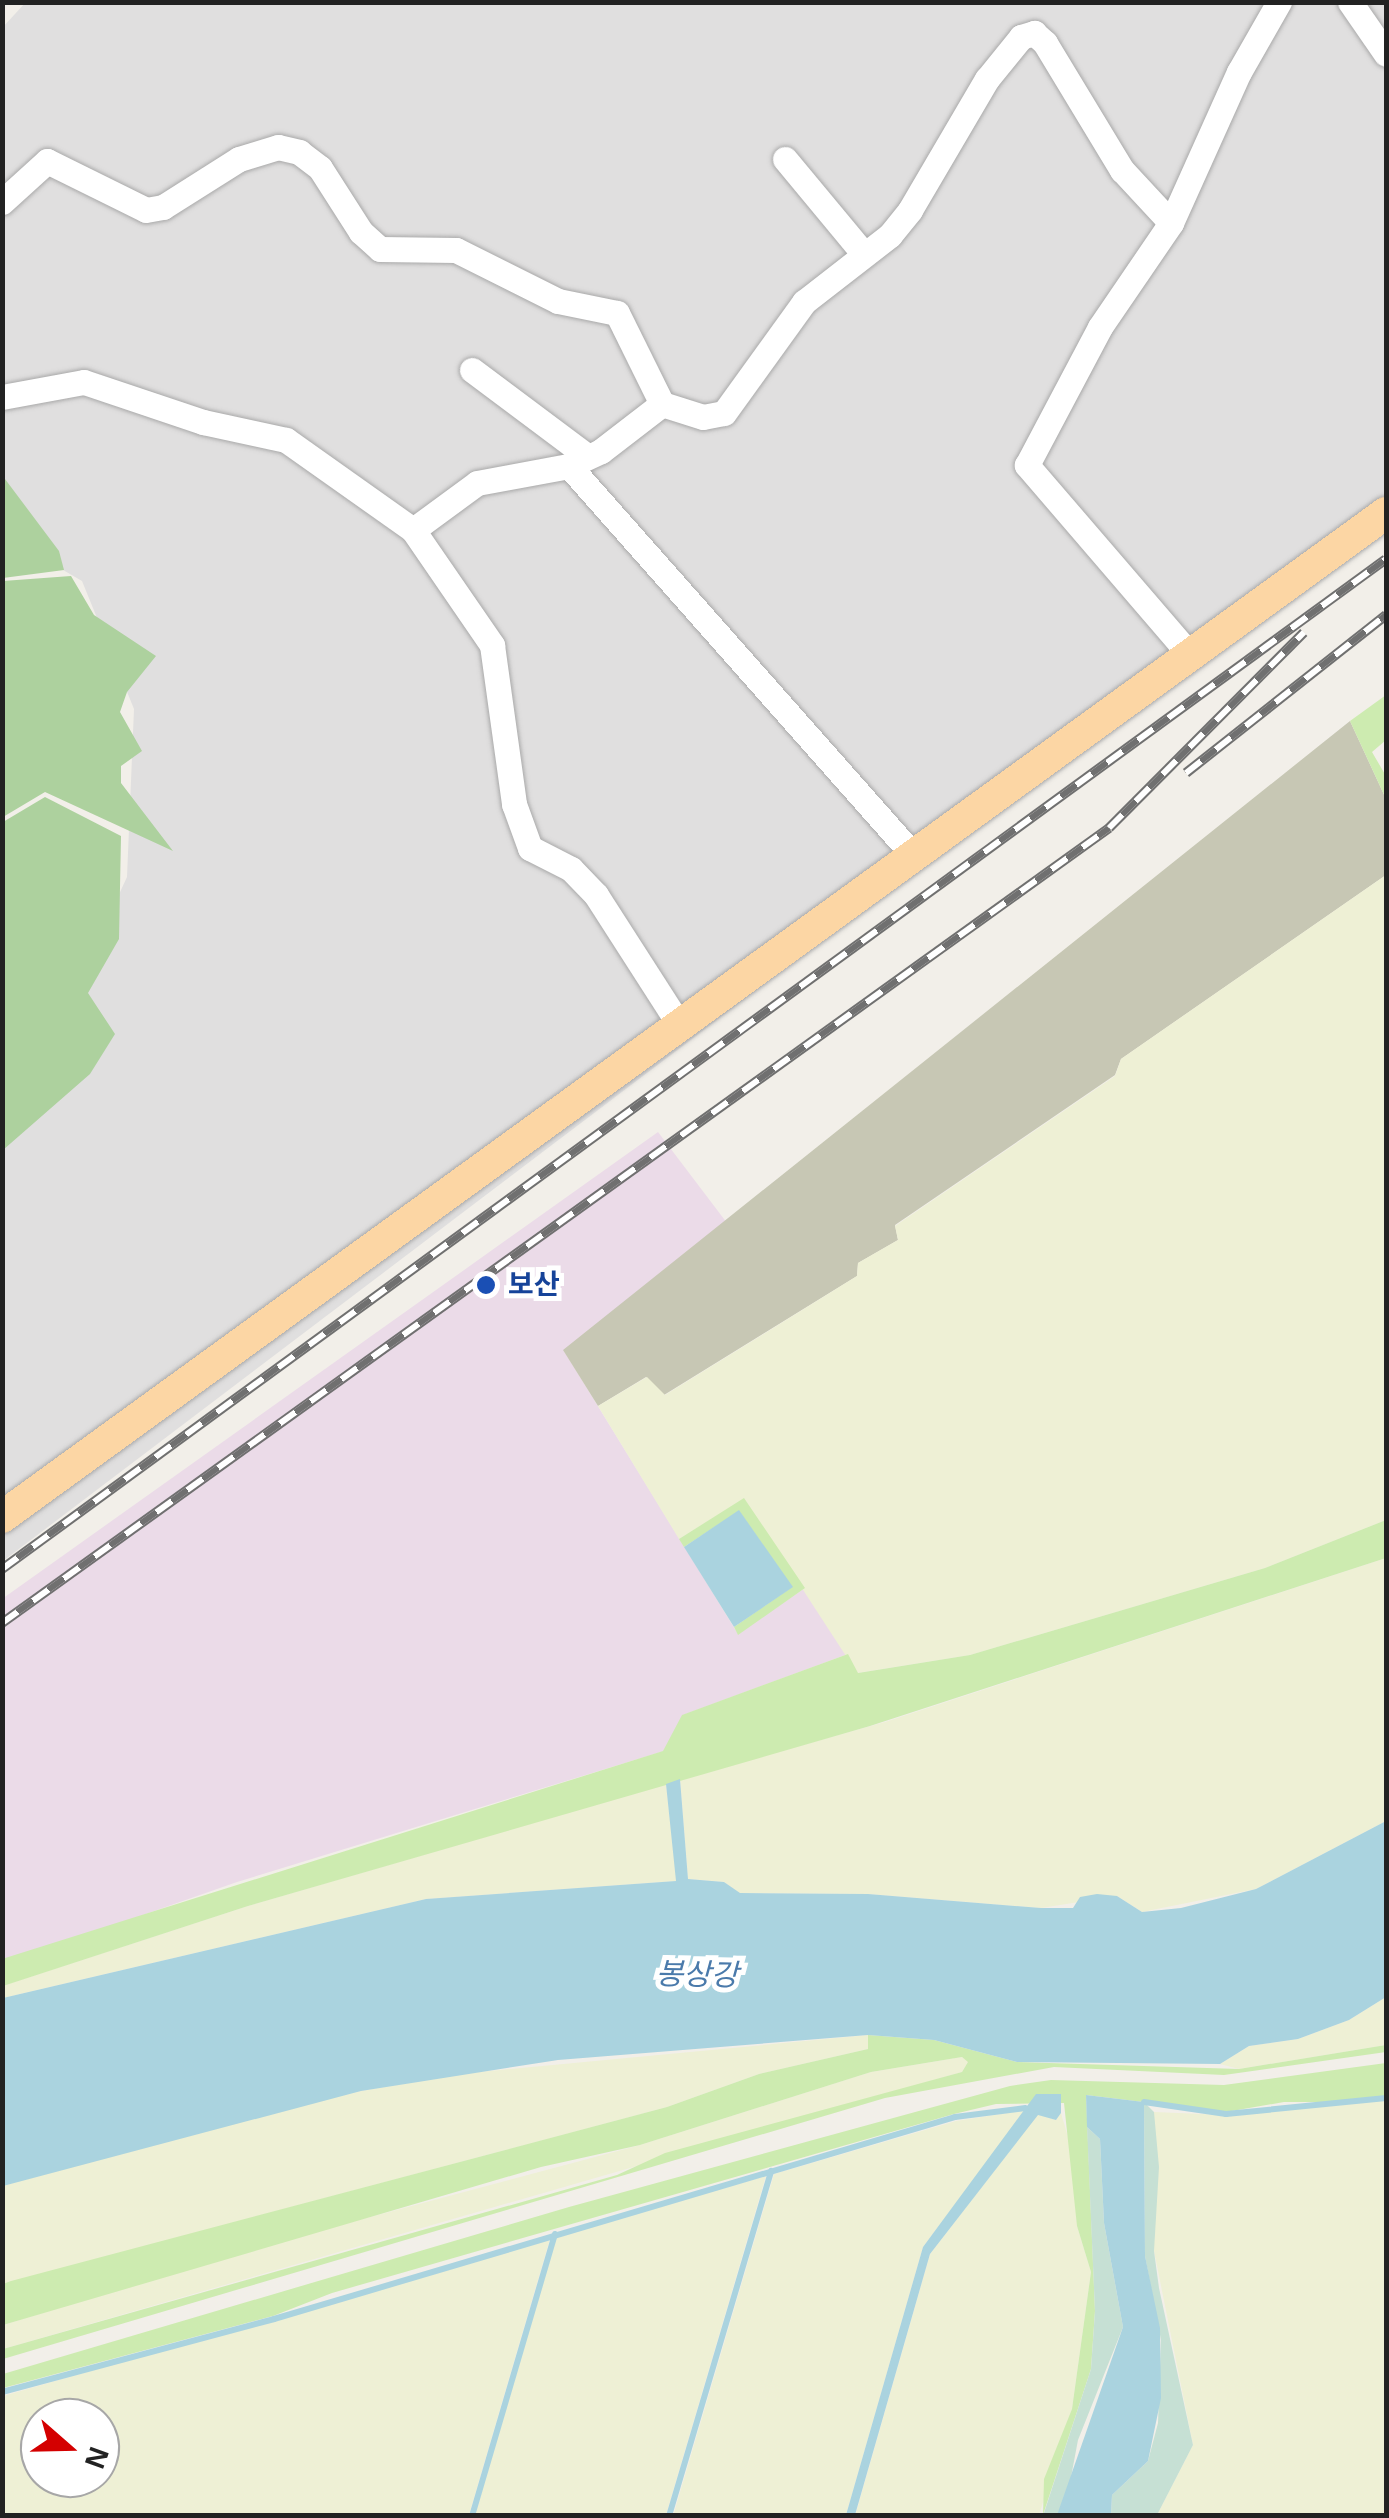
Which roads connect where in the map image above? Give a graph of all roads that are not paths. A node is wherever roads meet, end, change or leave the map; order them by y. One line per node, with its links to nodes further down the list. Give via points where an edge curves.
1 (1279, 2): 6 (street, via 1239,72)
2 (1350, 2): 3 (street)
3 (1386, 54)
4 (785, 159): 7 (street)
5 (2, 202): 10 (street, via 47,161 146,210 239,159 278,147 299,152 320,168 361,232 380,249 456,250 558,301 617,313)
6 (1172, 223): 7 (street, via 1142,198 1034,33 1021,37 987,79 910,210); 14 (street, via 1100,327 1027,465)
7 (864, 253): 10 (street, via 804,302 724,413 703,417)
8 (472, 370): 11 (street)
9 (2, 397): 13 (street, via 84,382 204,422 286,440)
10 (662, 404): 11 (street)
11 (578, 461): 13 (street, via 477,483); 15 (street)
12 (1386, 514): 14 (main road)
13 (413, 530): 16 (street, via 492,645 514,804 530,848 570,869 596,895)
14 (1192, 656): 15 (main road)
15 (914, 856): 16 (main road)
16 (680, 1026): 17 (main road)
17 (2, 1518)

